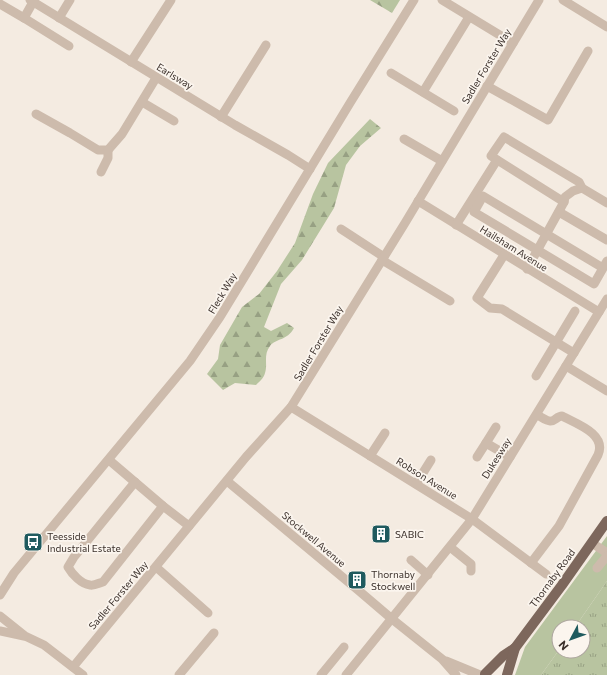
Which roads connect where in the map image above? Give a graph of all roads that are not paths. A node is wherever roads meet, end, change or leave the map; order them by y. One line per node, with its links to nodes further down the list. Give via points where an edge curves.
1 (70, 0): 11 (street)
2 (171, 0): 17 (street)
3 (414, 0): 31 (street, Fleck Way)
4 (442, 0): 9 (street)
5 (539, 0): 13 (street, Sadler Forster Way)
6 (564, 0): 12 (street)
7 (31, 1): 10 (street); 11 (street, Earlsway)
8 (0, 4): 10 (street)
9 (469, 17): 13 (street); 21 (street)
10 (24, 18): 15 (street)
11 (59, 18): 17 (street, Earlsway)
12 (607, 27)
13 (513, 43): 20 (street, Sadler Forster Way)
14 (266, 45): 25 (street)
15 (69, 46)
16 (588, 51): 20 (street, via 548,120)
17 (131, 62): 19 (street, Earlsway)
18 (391, 73): 21 (street)
19 (156, 78): 22 (street); 25 (street, Earlsway)
20 (487, 86): 30 (street, Sadler Forster Way)
21 (424, 92): 23 (street)
22 (142, 102): 26 (street); 28 (street, via 122,134)
23 (454, 111)
24 (36, 114): 28 (street, via 98,150)
25 (221, 117): 31 (street, Earlsway)
26 (174, 120)
27 (404, 139): 30 (street)
28 (108, 150): 32 (street, via 108,158)
29 (497, 160): 33 (street, via 491,156 504,137 579,182); 35 (street); 38 (street)
30 (442, 161): 34 (street, Sadler Forster Way)
31 (310, 169): 64 (street, Fleck Way, via 203,343)
32 (100, 172)
33 (582, 188): 35 (street, via 567,194); 36 (street)
34 (418, 201): 38 (street, Hailsham Avenue); 44 (street, Sadler Forster Way)
35 (564, 202): 37 (street)
36 (607, 203)
37 (559, 212): 40 (street); 41 (street)
38 (456, 225): 43 (street, Hailsham Avenue)
39 (341, 229): 44 (street)
40 (547, 234): 42 (street); 42 (street, via 483,196 474,212); 45 (street)
41 (607, 240)
42 (538, 250): 45 (street, via 594,284); 46 (street)
43 (504, 255): 46 (street, Hailsham Avenue); 51 (street, via 477,298 490,308 502,309)
44 (383, 258): 48 (street); 56 (street, Sadler Forster Way)
45 (605, 264)
46 (527, 269): 50 (street, Hailsham Avenue)
47 (607, 299): 50 (street, Dukesway)
48 (450, 301)
49 (575, 311): 51 (street)
50 (599, 312): 52 (street, Dukesway)
51 (556, 343): 52 (street); 54 (street)
52 (574, 353): 53 (street, Dukesway)
53 (566, 366): 55 (street); 57 (street, Dukesway)
54 (536, 376)
55 (607, 391)
56 (291, 407): 61 (street, Robson Avenue); 66 (street, Sadler Forster Way)
57 (537, 415): 62 (street, Dukesway); 77 (street, via 550,421 562,416 593,433 599,438 601,446 559,526)
58 (496, 427): 60 (street)
59 (385, 432): 61 (street)
60 (486, 443): 62 (street); 63 (street)
61 (370, 456): 68 (street, Robson Avenue)
62 (510, 457): 70 (street, Dukesway)
63 (477, 458)
64 (109, 460): 67 (street); 81 (street, Fleck Way)
65 (431, 460): 68 (street)
66 (227, 481): 72 (street, Sadler Forster Way); 88 (street, Stockwell Avenue)
67 (135, 482): 69 (street); 69 (street, via 74,557 68,567 72,573 85,584 92,586 103,582)
68 (416, 484): 70 (street, Robson Avenue)
69 (163, 506): 72 (street)
70 (472, 519): 74 (street, Dukesway); 77 (street, Robson Avenue)
71 (607, 521): 73 (main road, Thornaby Road)
72 (189, 526): 78 (street, Sadler Forster Way)
73 (592, 543): 75 (street); 93 (main road, Thornaby Road)
74 (450, 547): 80 (street, via 471,564); 83 (street, Dukesway)
75 (607, 555): 79 (street)
76 (411, 560): 83 (street)
77 (531, 563): 82 (street, Robson Avenue)
78 (156, 567): 86 (street); 95 (street, Sadler Forster Way)
79 (597, 568)
80 (470, 571)
81 (14, 573): 84 (street, Fleck Way); 85 (street, Fleck Way)
82 (546, 574)
83 (428, 575): 88 (street, Dukesway)
84 (0, 584)
85 (0, 595)
86 (208, 613)
87 (0, 616): 91 (street)
88 (392, 620): 94 (street, Stockwell Avenue); 99 (street, Dukesway)
89 (0, 631): 91 (street)
90 (214, 633): 97 (street)
91 (26, 636): 95 (street, via 44,645)
92 (344, 647): 98 (street)
93 (515, 648): 101 (main road, Thornaby Road); 102 (main road, Thornaby Road)
94 (442, 660): 100 (street, Stockwell Avenue); 101 (street, Stockwell Avenue)
95 (72, 667): 96 (street)
96 (83, 675)
97 (180, 675)
98 (321, 675)
99 (346, 675)
100 (456, 675)
101 (483, 675)
102 (507, 675)

